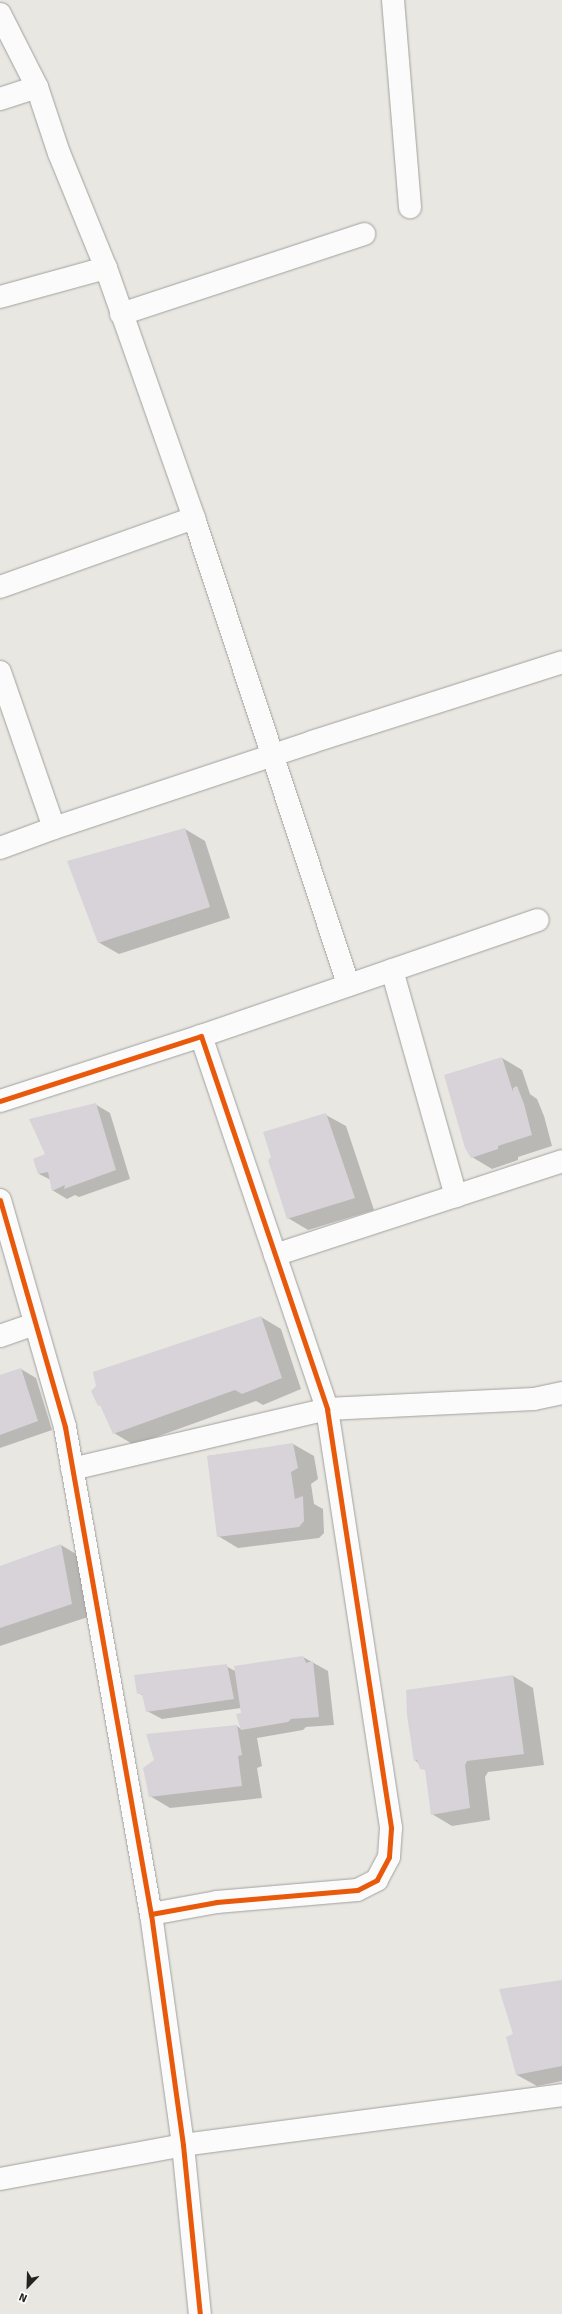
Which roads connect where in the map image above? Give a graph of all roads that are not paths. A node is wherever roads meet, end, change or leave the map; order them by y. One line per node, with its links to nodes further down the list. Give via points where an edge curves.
1 (394, 0): 5 (street)
2 (0, 14): 3 (street)
3 (36, 86): 4 (street); 7 (street, via 59,153)
4 (0, 99)
5 (410, 207)
6 (364, 234): 9 (street)
7 (106, 268): 8 (street); 9 (street)
8 (0, 297)
9 (122, 314): 10 (street)
10 (194, 518): 11 (street); 14 (street)
11 (0, 587)
12 (562, 662): 14 (street)
13 (0, 672): 15 (street)
14 (271, 756): 15 (street); 19 (street)
15 (54, 828): 16 (street)
16 (0, 848)
17 (538, 920): 18 (street)
18 (392, 970): 19 (street); 23 (street)
19 (348, 985): 20 (street)
20 (201, 1036): 21 (street); 25 (street)
21 (0, 1101)
22 (562, 1161): 23 (street)
23 (456, 1196): 25 (street)
24 (0, 1200): 26 (street)
25 (275, 1255): 29 (street)
26 (35, 1324): 27 (street); 30 (street, via 65,1427)
27 (0, 1336)
28 (562, 1394): 29 (street, via 534,1399)
29 (327, 1409): 30 (street); 31 (street, via 391,1828 389,1857 377,1880 358,1890 217,1902)
30 (72, 1469): 31 (street)
31 (152, 1914): 33 (street)
32 (562, 2095): 33 (street)
33 (183, 2145): 34 (street); 35 (street)
34 (0, 2179)
35 (200, 2314)

